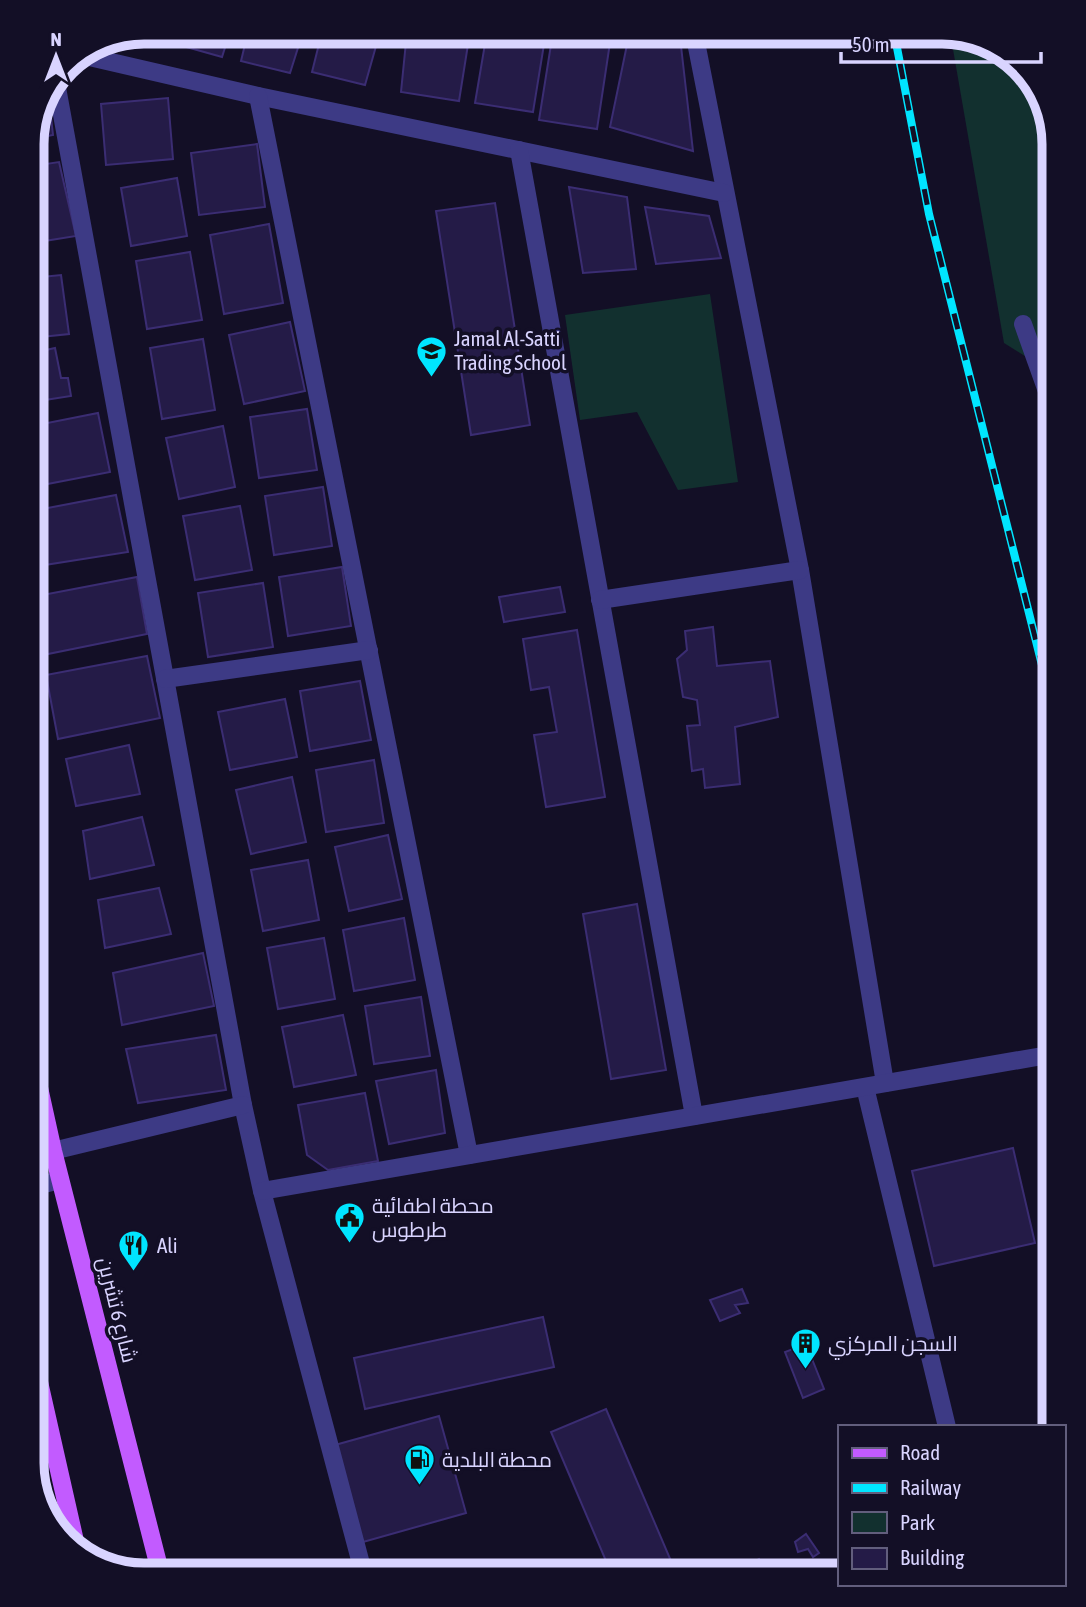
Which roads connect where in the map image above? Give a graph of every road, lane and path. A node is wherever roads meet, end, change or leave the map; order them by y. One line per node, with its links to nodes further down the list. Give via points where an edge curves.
1 (696, 44): 6 (street)
2 (93, 58): 4 (street)
3 (58, 93): 12 (street)
4 (258, 96): 5 (street); 11 (street)
5 (519, 150): 6 (street); 10 (street)
6 (724, 193): 9 (street)
7 (1023, 324): 8 (street)
8 (1042, 376)
9 (800, 570): 10 (street); 14 (street)
10 (600, 600): 18 (street)
11 (369, 650): 12 (street); 21 (street)
12 (165, 680): 16 (street)
13 (1042, 1056): 14 (street)
14 (885, 1083): 15 (street)
15 (865, 1087): 18 (street); 26 (street)
16 (243, 1105): 19 (street); 24 (street)
17 (44, 1113): 19 (main road, شارع 6 تشرين)
18 (694, 1116): 21 (street)
19 (52, 1151): 20 (street); 22 (main road, شارع 6 تشرين)
20 (44, 1153)
21 (470, 1155): 24 (street)
22 (60, 1180): 23 (street); 28 (main road, شارع 6 تشرين)
23 (44, 1184)
24 (262, 1191): 29 (street)
25 (44, 1403): 27 (main road)
26 (947, 1425)
27 (75, 1535)
28 (158, 1563)
29 (362, 1563)

